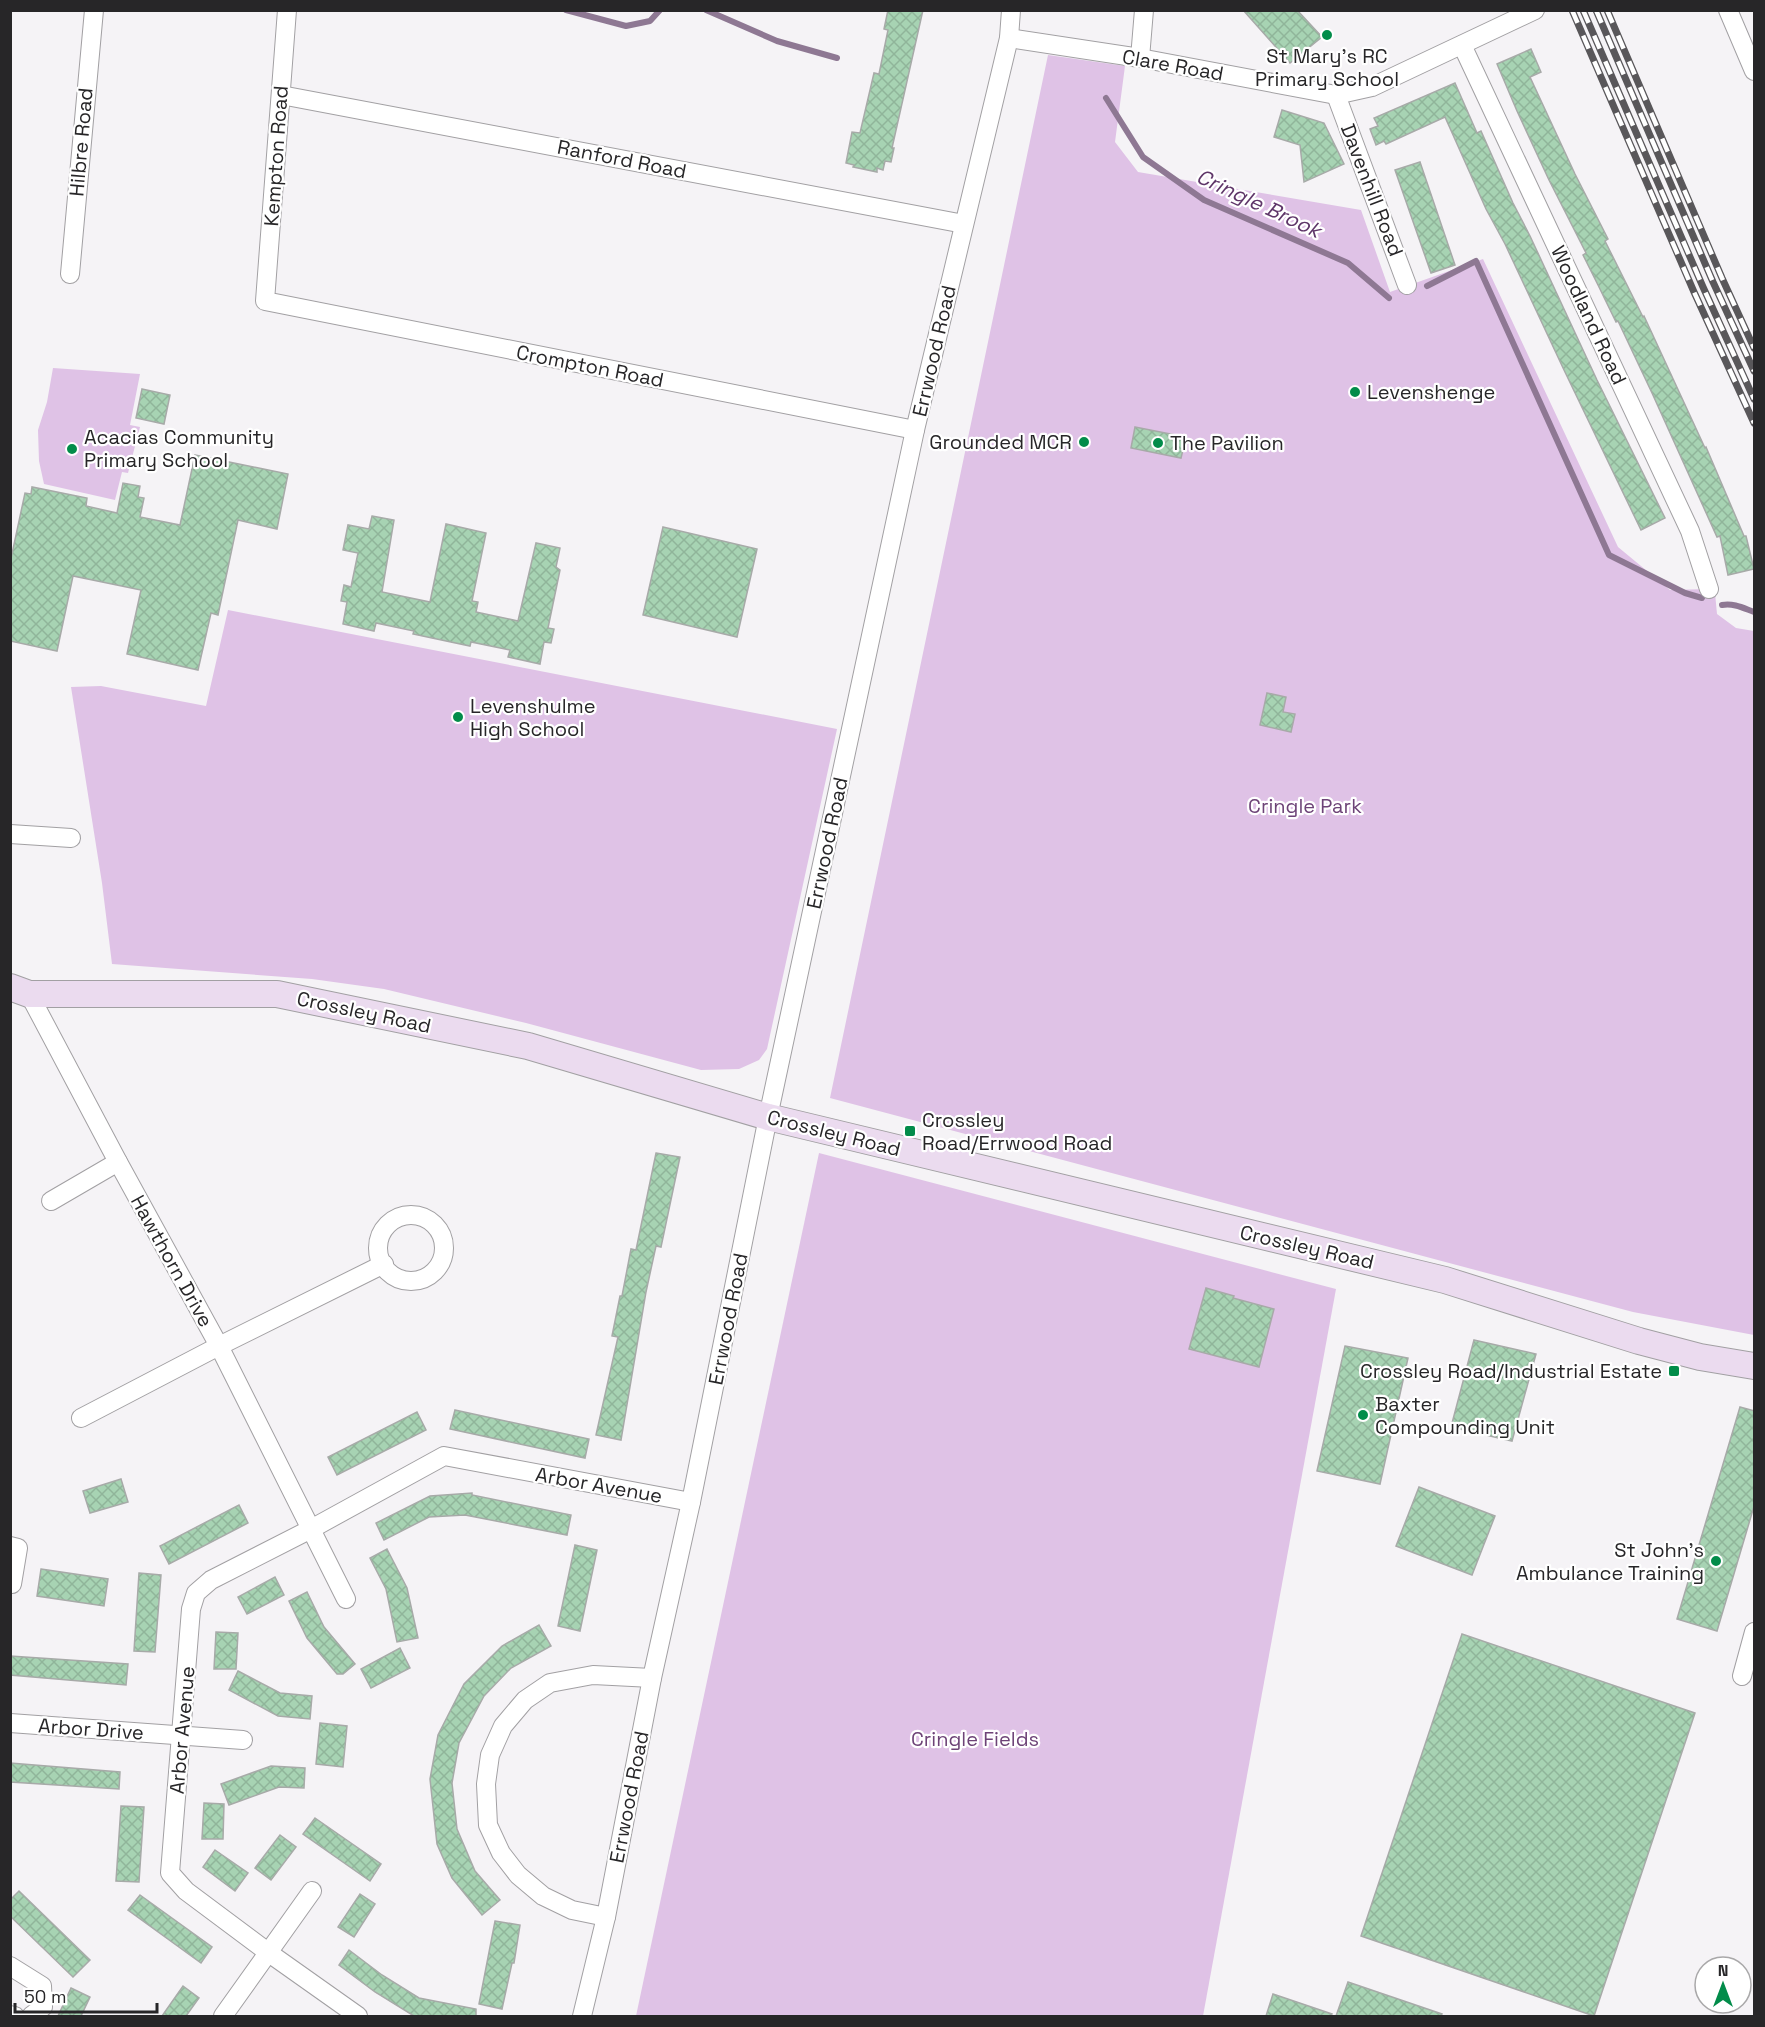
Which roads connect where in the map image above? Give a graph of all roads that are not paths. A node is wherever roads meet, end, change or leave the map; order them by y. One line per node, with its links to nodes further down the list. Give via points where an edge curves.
1 (94, 10): 14 (street, Hilbre Road)
2 (287, 10): 11 (street, Kempton Road)
3 (1011, 10): 7 (street, Errwood Road)
4 (1144, 10): 9 (street)
5 (1535, 10): 8 (street, Clare Road)
6 (1728, 10): 10 (street)
7 (1009, 38): 9 (street, Clare Road); 13 (street, Errwood Road)
8 (1462, 45): 12 (street, Clare Road, via 1372,87); 18 (street, Woodland Road, via 1690,531)
9 (1140, 58): 12 (street, Clare Road)
10 (1755, 71)
11 (280, 95): 13 (street, Ranford Road); 16 (street, Kempton Road)
12 (1336, 95): 15 (street, Davenhill Road)
13 (963, 224): 17 (street, Errwood Road)
14 (70, 274)
15 (1407, 285)
16 (265, 301): 17 (street, Crompton Road)
17 (915, 430): 22 (street, Errwood Road)
18 (1709, 589)
19 (10, 834): 20 (street)
20 (71, 838)
21 (20, 991): 22 (street, Crossley Road, via 277,994 528,1046); 23 (street, Hawthorn Drive)
22 (768, 1117): 27 (street, Crossley Road, via 1446,1280 1639,1341); 29 (street, Errwood Road)
23 (118, 1162): 24 (street); 26 (street, Hawthorn Drive)
24 (51, 1201)
25 (384, 1264): 26 (street)
26 (219, 1346): 28 (street); 30 (street, Hawthorn Drive)
27 (1755, 1366)
28 (81, 1419)
29 (691, 1502): 30 (street, Arbor Avenue, via 444,1456); 36 (street, Errwood Road)
30 (311, 1529): 33 (street); 38 (street, Arbor Avenue, via 211,1581 196,1593 191,1609)
31 (10, 1546): 32 (street, via 18,1548)
32 (12, 1584)
33 (346, 1599)
34 (1755, 1632): 35 (street)
35 (1742, 1676)
36 (652, 1678): 41 (street, Errwood Road); 41 (street, via 593,1675 549,1683 525,1700 503,1726 490,1755 486,1784 488,1825 501,1853 518,1875 543,1896 572,1910)
37 (10, 1723): 38 (street, Arbor Drive)
38 (181, 1735): 39 (street, Arbor Drive); 42 (street, Arbor Avenue, via 170,1873 186,1890)
39 (243, 1740)
40 (312, 1892): 42 (street)
41 (606, 1917): 49 (street, Errwood Road)
42 (269, 1953): 47 (street); 48 (street, Arbor Avenue)
43 (10, 1966): 46 (street, via 42,1986 43,2007)
44 (10, 2015): 45 (street)
45 (15, 2016)
46 (31, 2016)
47 (223, 2016)
48 (358, 2016)
49 (582, 2016)

